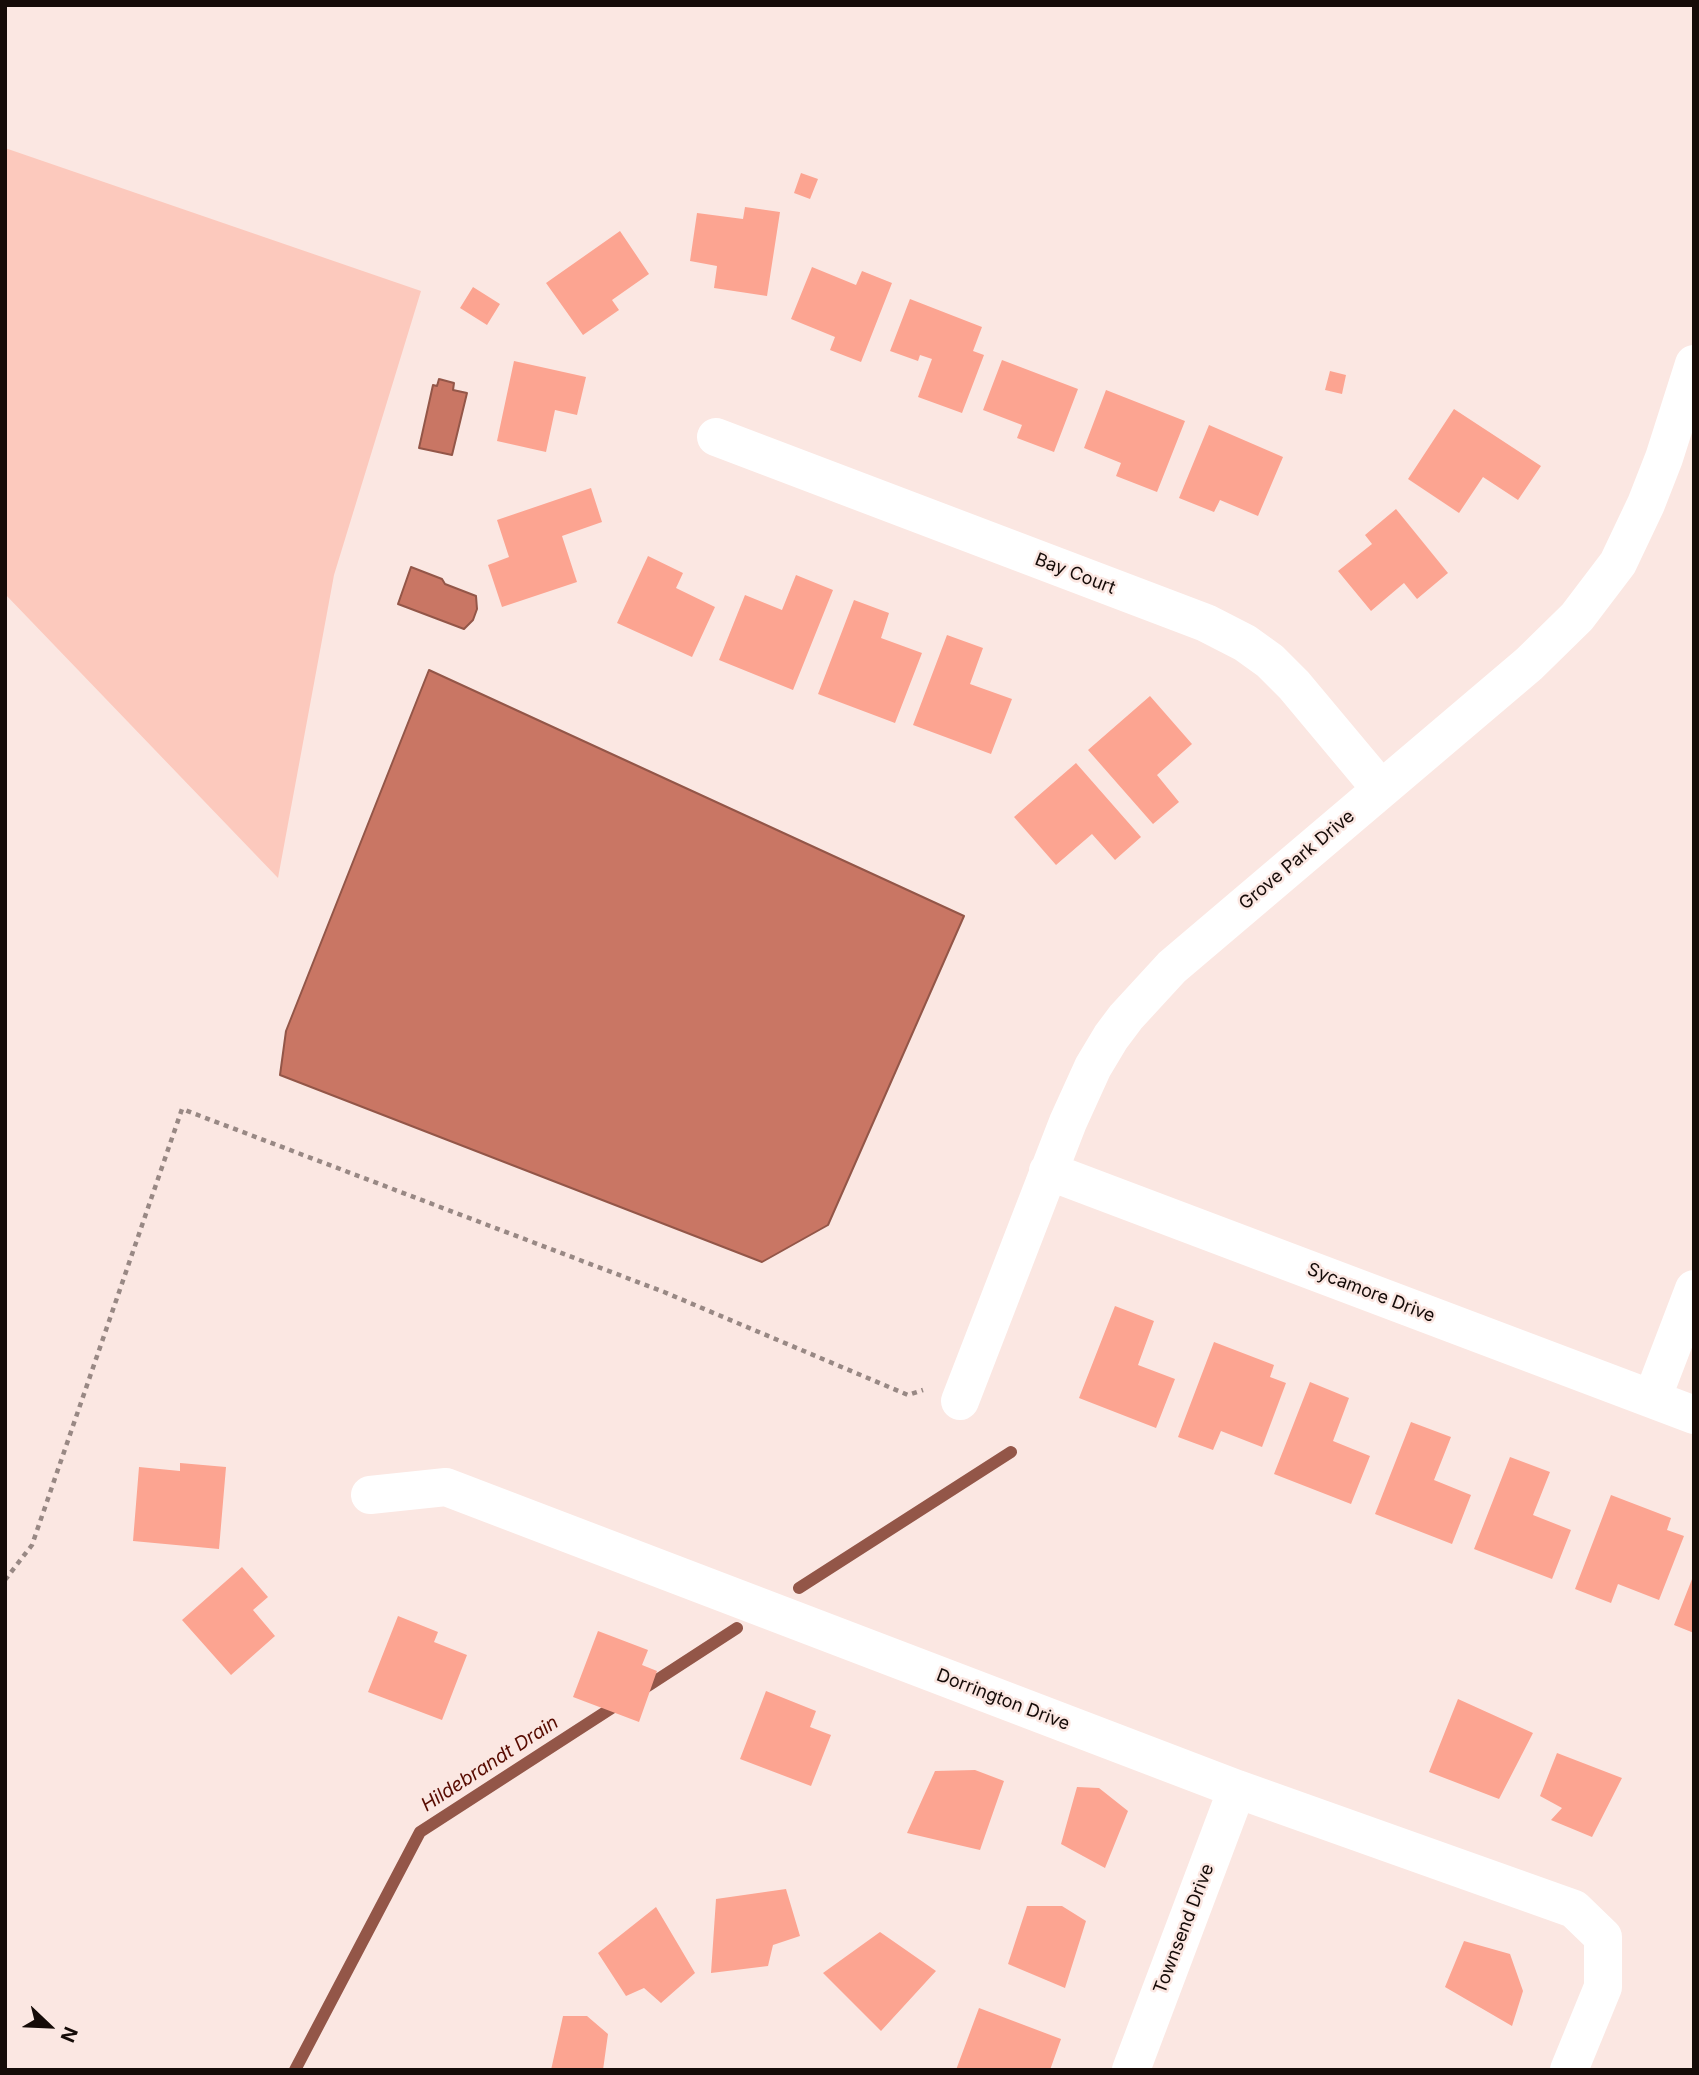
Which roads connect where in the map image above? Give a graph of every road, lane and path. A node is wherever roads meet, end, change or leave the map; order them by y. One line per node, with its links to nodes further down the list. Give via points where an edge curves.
1 (1694, 364): 3 (street, Grove Park Drive, via 1655,481 1618,563 1555,640)
2 (716, 437): 3 (street, Bay Court, via 1206,623 1245,643 1294,685)
3 (1381, 789): 4 (street, Grove Park Drive, via 1172,967 1126,1017 1093,1067)
4 (1048, 1171): 6 (street, Grove Park Drive); 7 (street, Sycamore Drive)
5 (1694, 1289): 7 (street)
6 (945, 1395): 10 (path, via 908,1395 664,1292 182,1109 32,1545)
7 (1652, 1399): 8 (street, Sycamore Drive)
8 (1694, 1415)
9 (370, 1495): 11 (street, Dorrington Drive, via 446,1487)
10 (5, 1580)
11 (1237, 1789): 12 (street, Townsend Drive); 13 (street, Dorrington Drive, via 1574,1909 1603,1937 1603,1987)
12 (1131, 2070)
13 (1569, 2070)

